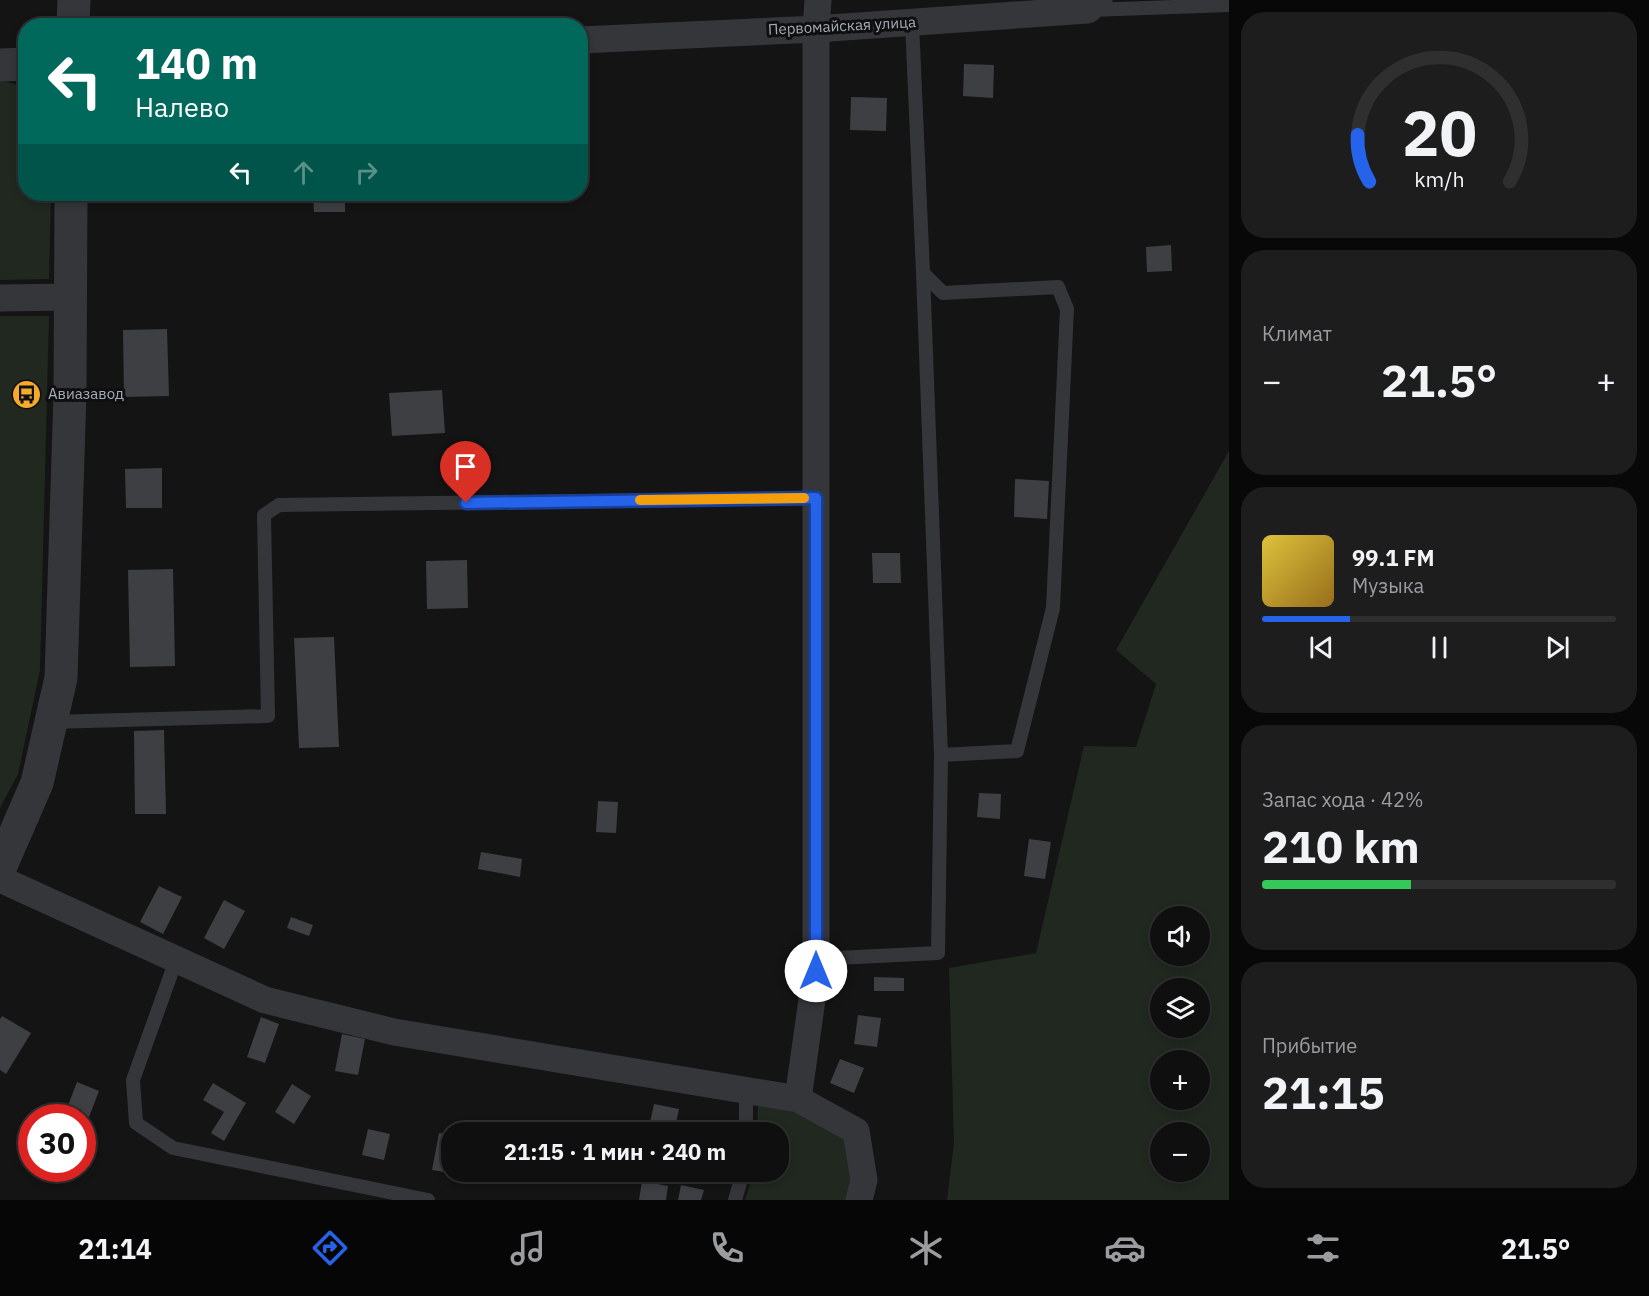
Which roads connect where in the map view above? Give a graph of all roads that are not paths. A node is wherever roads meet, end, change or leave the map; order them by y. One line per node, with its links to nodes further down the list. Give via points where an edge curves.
1 (74, 0): 5 (street)
2 (818, 0): 7 (street)
3 (1229, 4): 4 (lane)
4 (1094, 5): 6 (street, Первомайская улица)
5 (73, 18)
6 (912, 22): 7 (street, Первомайская улица); 12 (lane)
7 (816, 29): 8 (street, Первомайская улица); 15 (street)
8 (588, 40)
9 (18, 64): 10 (street)
10 (0, 65)
11 (71, 201): 13 (street)
12 (923, 273): 17 (lane); 17 (lane, via 943,293 1058,287 1067,309 1053,608 1017,751)
13 (70, 297): 14 (street); 16 (street, via 61,678)
14 (0, 298)
15 (816, 498): 16 (lane, via 279,505 264,516 268,716); 20 (street)
16 (51, 722): 18 (street, via 37,783)
17 (941, 755): 20 (lane, via 938,953)
18 (0, 868)
19 (0, 879): 21 (street)
20 (816, 959): 23 (street)
21 (176, 960): 22 (street, via 264,1000 394,1032); 26 (lane, via 133,1080 136,1123 173,1148)
22 (746, 1090): 23 (street); 24 (lane)
23 (798, 1099): 28 (street, via 856,1131 864,1180)
24 (746, 1122)
25 (740, 1182): 27 (lane)
26 (428, 1200)
27 (735, 1200)
28 (859, 1200)

